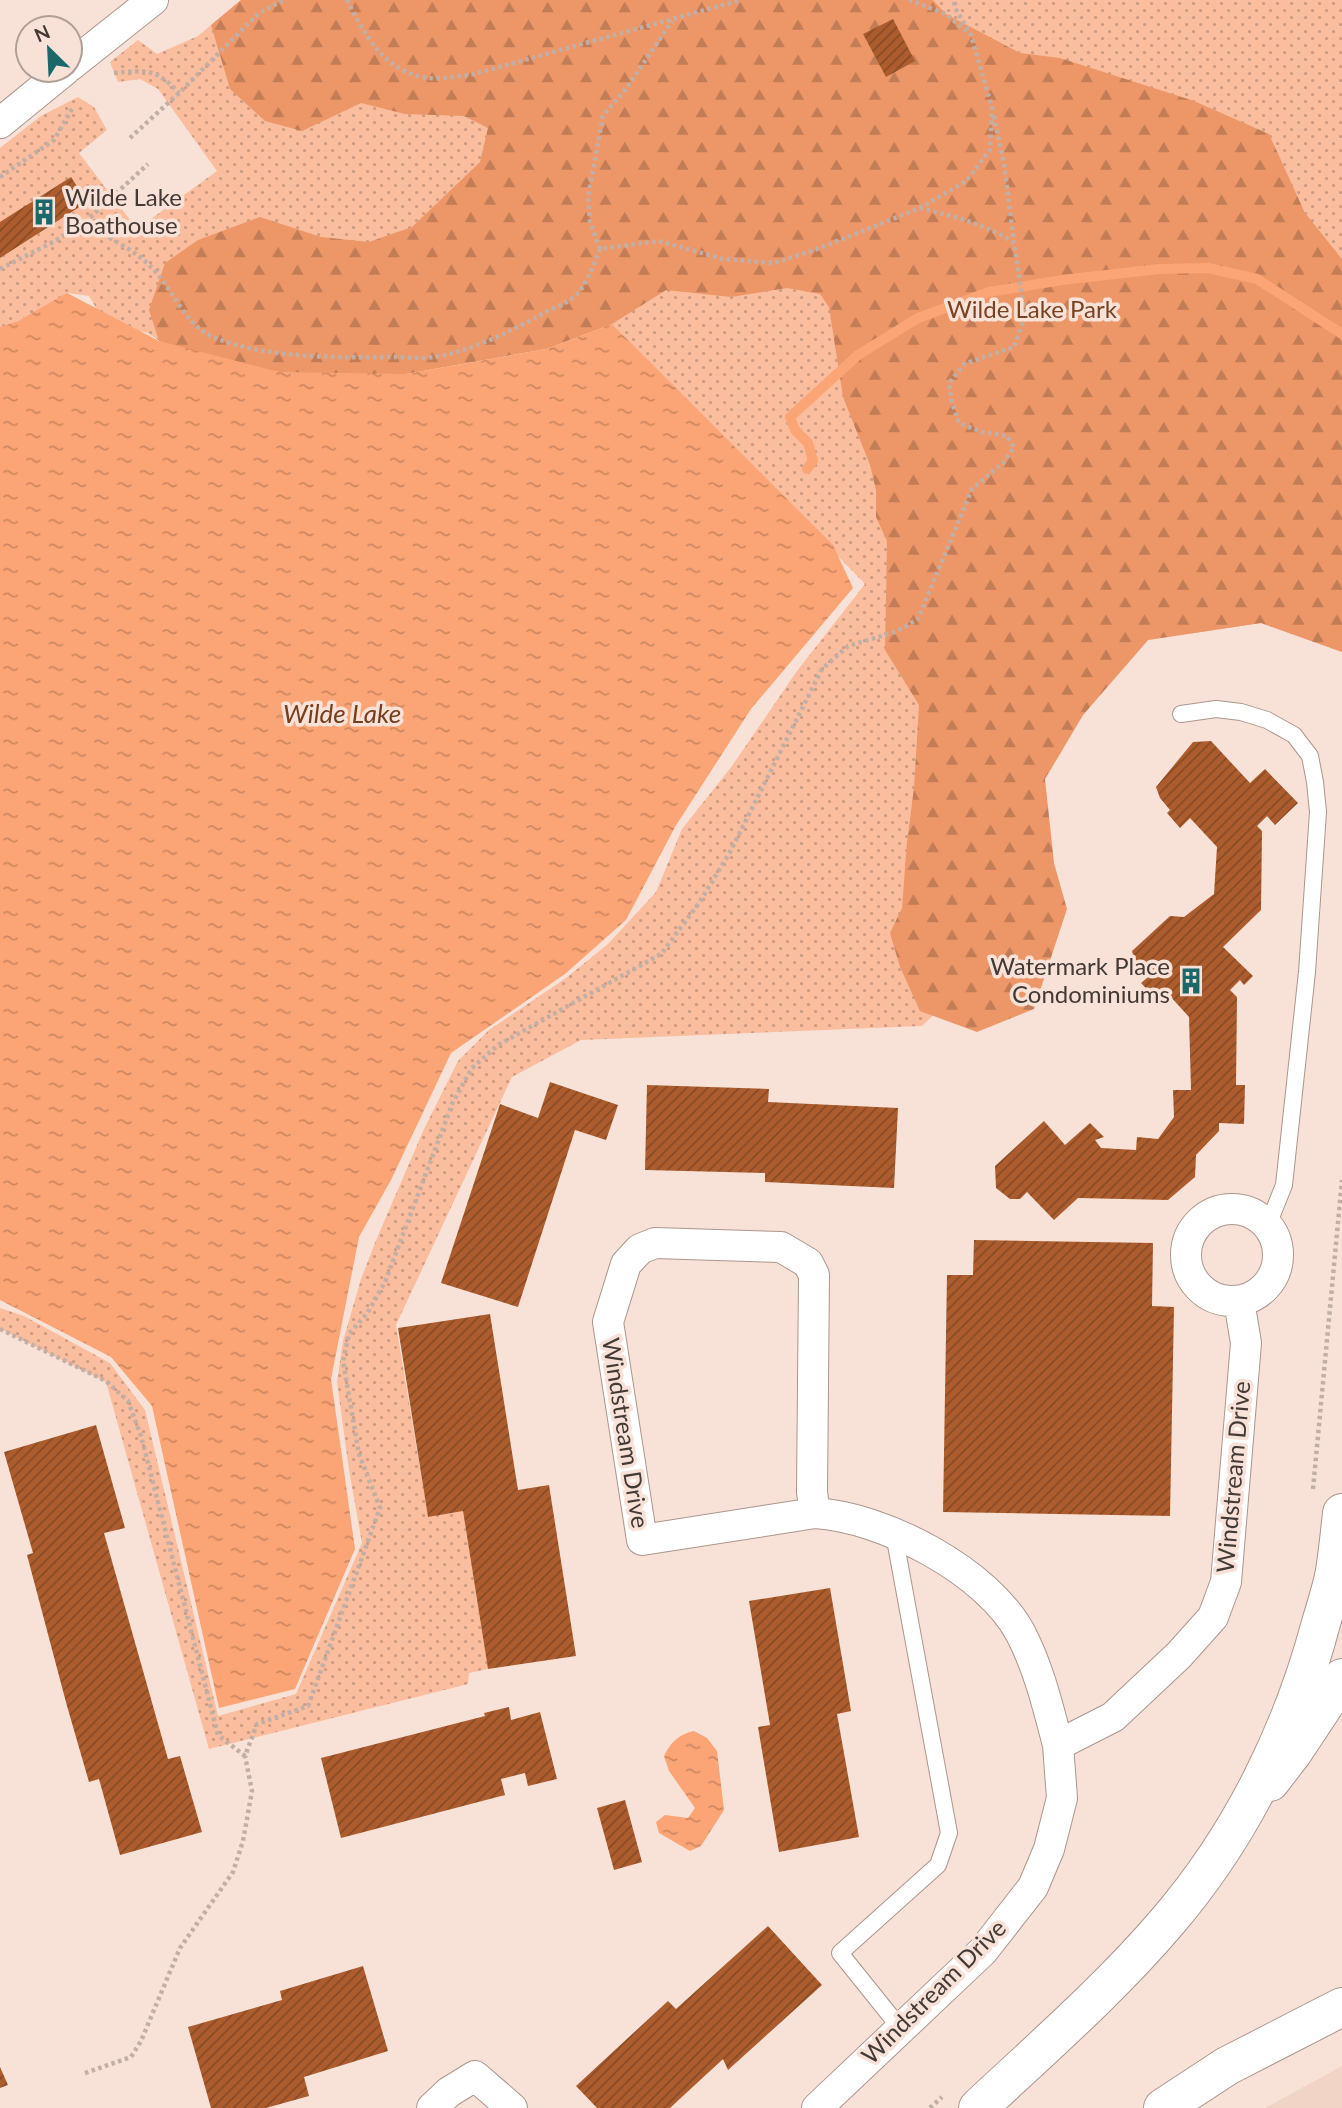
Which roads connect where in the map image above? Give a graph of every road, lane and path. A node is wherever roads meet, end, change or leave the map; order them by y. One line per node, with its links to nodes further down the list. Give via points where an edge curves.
1 (153, 0): 9 (street)
2 (284, 0): 12 (path, via 259,13)
3 (347, 0): 7 (path, via 367,38 395,68 430,78 474,75)
4 (741, 0): 7 (path)
5 (909, 0): 8 (path, via 946,13)
6 (954, 0): 8 (path)
7 (672, 21): 22 (path, via 603,116 588,197 590,222)
8 (971, 35): 14 (path)
9 (84, 55)
10 (104, 80): 12 (path, via 114,73 142,70 164,77)
11 (48, 84): 15 (street)
12 (179, 93): 16 (path)
13 (78, 97): 18 (path, via 54,140)
14 (992, 108): 19 (path, via 990,150 966,181); 21 (path)
15 (0, 122)
16 (130, 138)
17 (148, 164): 20 (path)
18 (0, 177)
19 (920, 208): 21 (path, via 1001,234); 22 (path, via 774,263 723,258 659,241)
20 (85, 222): 22 (path, via 145,261 167,284 180,309 212,336 307,356 435,357 487,341 577,295); 23 (path)
21 (1014, 243): 34 (path, via 1025,316 1014,346 964,365 949,383 959,424 1007,436 1014,447 1003,463 972,489 918,619 895,632 848,646 822,669 730,852 661,954 498,1045 472,1068 459,1090 385,1282 349,1334 343,1361 359,1454 380,1508 308,1706 257,1724)
22 (600, 250)
23 (0, 269)
24 (1181, 715): 26 (lane, via 1216,709 1267,720 1294,735 1310,756 1315,782 1318,812 1306,985 1284,1185)
25 (1342, 1180): 29 (path)
26 (1268, 1225): 27 (street, via 1277,1242 1278,1261 1272,1278 1258,1293); 27 (street, via 1253,1213 1216,1210 1201,1220 1185,1247 1188,1271 1200,1289 1218,1300)
27 (1239, 1301): 33 (street, Windstream Drive, via 1246,1343 1226,1582 1213,1617 1112,1717)
28 (0, 1329): 34 (path, via 106,1381 128,1401 145,1449 218,1735)
29 (1327, 1506): 35 (main road, via 1334,1573 1312,1658 1280,1745)
30 (815, 1513): 30 (street, Windstream Drive, via 814,1275 808,1263 781,1247 655,1243 640,1249 626,1264 608,1322 642,1540); 31 (street, Windstream Drive, via 837,1514)
31 (894, 1534): 33 (street, Windstream Drive, via 950,1562 992,1595 1020,1632 1042,1684); 37 (lane, via 949,1833 938,1865 840,1953)
32 (1342, 1678): 35 (main road, via 1293,1752)
33 (1058, 1745): 37 (street, Windstream Drive, via 1062,1798 1033,1887 983,1951)
34 (245, 1756): 38 (path, via 253,1791 233,1872 180,1948 131,2057)
35 (1241, 1818): 39 (main road, via 1167,1922 1113,1979)
36 (1342, 2007): 44 (main road, via 1227,2066)
37 (901, 2029): 42 (street, Windstream Drive)
38 (85, 2073)
39 (964, 2099): 43 (path)
40 (432, 2108): 41 (street, via 475,2076)
41 (512, 2108)
42 (817, 2108)
43 (930, 2108)
44 (1163, 2108)

